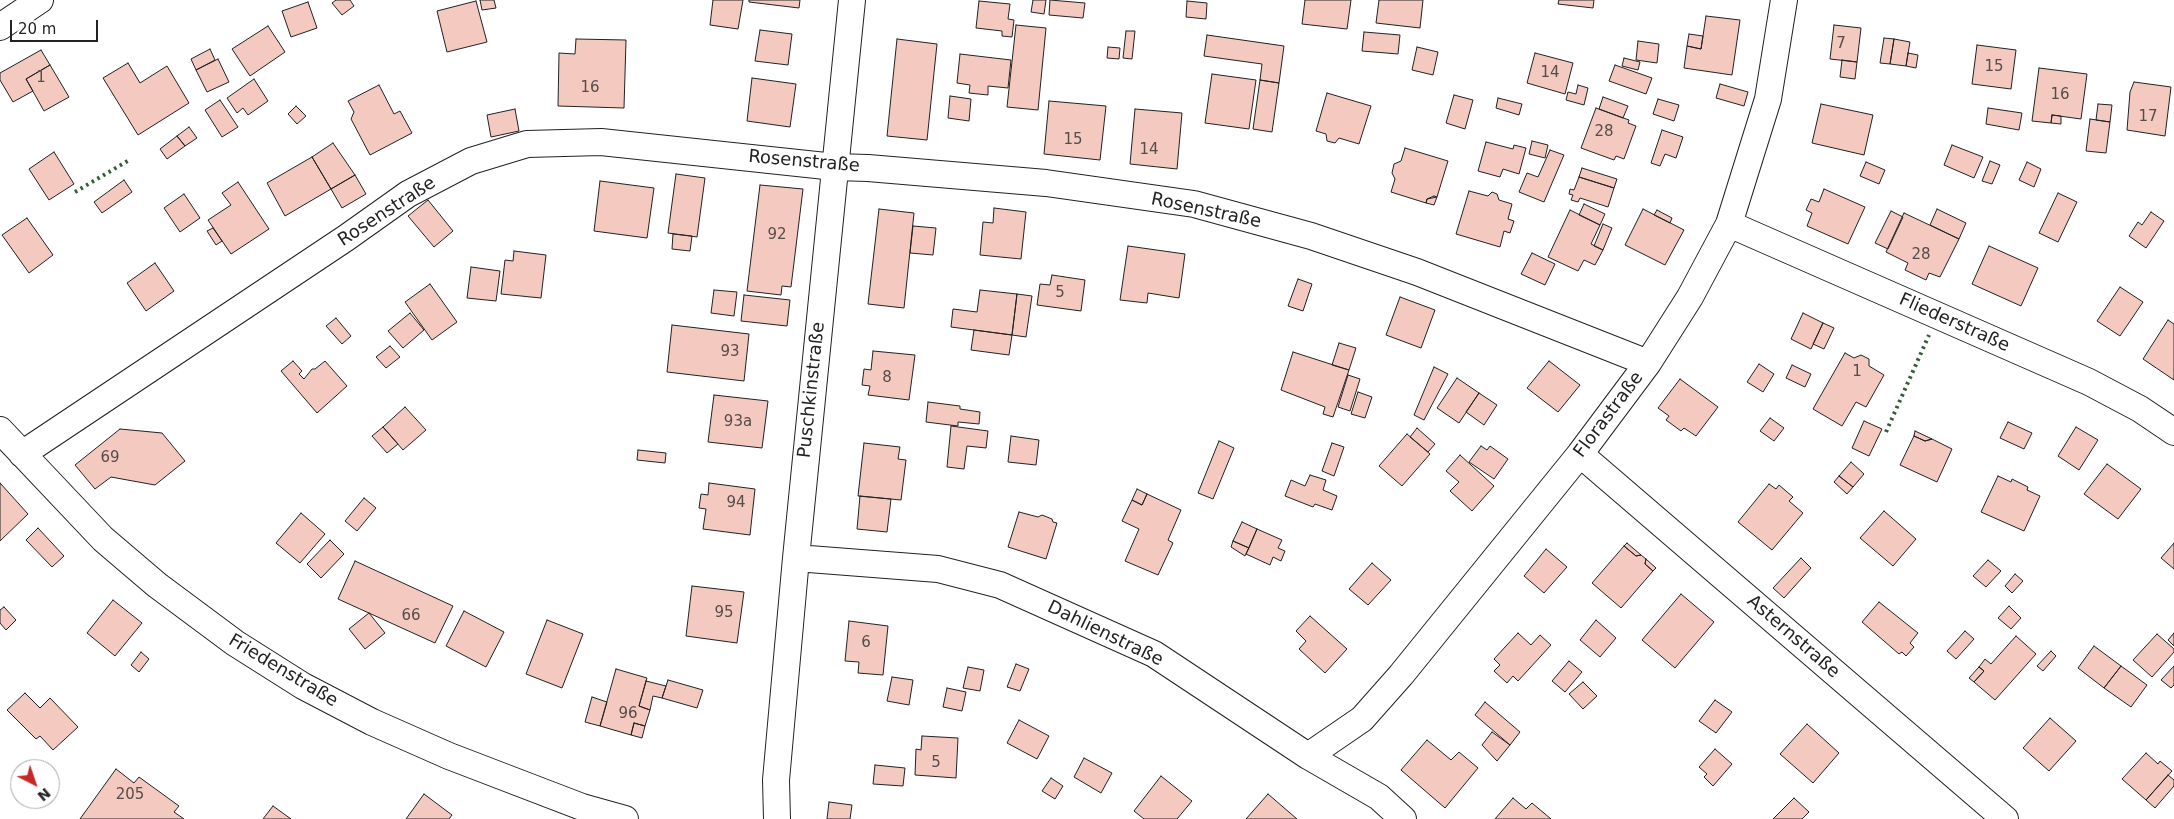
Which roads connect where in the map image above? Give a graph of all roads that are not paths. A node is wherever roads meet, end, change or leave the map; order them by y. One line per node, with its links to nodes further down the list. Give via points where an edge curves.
1 (40, 0): 4 (street)
2 (852, 0): 5 (street, Puschkinstraße)
3 (1784, 0): 6 (street, Florastraße, via 1768,99)
4 (0, 27)
5 (835, 167): 7 (street, Rosenstraße, via 1046,183 1194,204 1311,236 1417,272); 10 (street, Rosenstraße, via 601,142 527,144 471,161 408,194); 12 (street, Puschkinstraße)
6 (1729, 224): 7 (street, Florastraße, via 1690,297); 9 (street, Fliederstraße, via 2090,382)
7 (1648, 363): 11 (street, Florastraße)
8 (0, 430): 10 (street, Friedenstraße)
9 (2174, 432)
10 (22, 454): 15 (street, Friedenstraße, via 103,539 157,585 235,643 303,686 372,722 450,756 582,807)
11 (1580, 454): 13 (street, Florastraße, via 1362,720); 19 (street, Asternstraße)
12 (796, 558): 13 (street, Dahlienstraße, via 938,569 1000,585 1154,654); 14 (street, Puschkinstraße)
13 (1308, 756): 18 (street, Dahlienstraße, via 1379,797)
14 (776, 780): 16 (street, Puschkinstraße); 17 (street, Puschkinstraße)
15 (625, 819)
16 (764, 819)
17 (777, 819)
18 (1403, 819)
19 (2005, 819)

